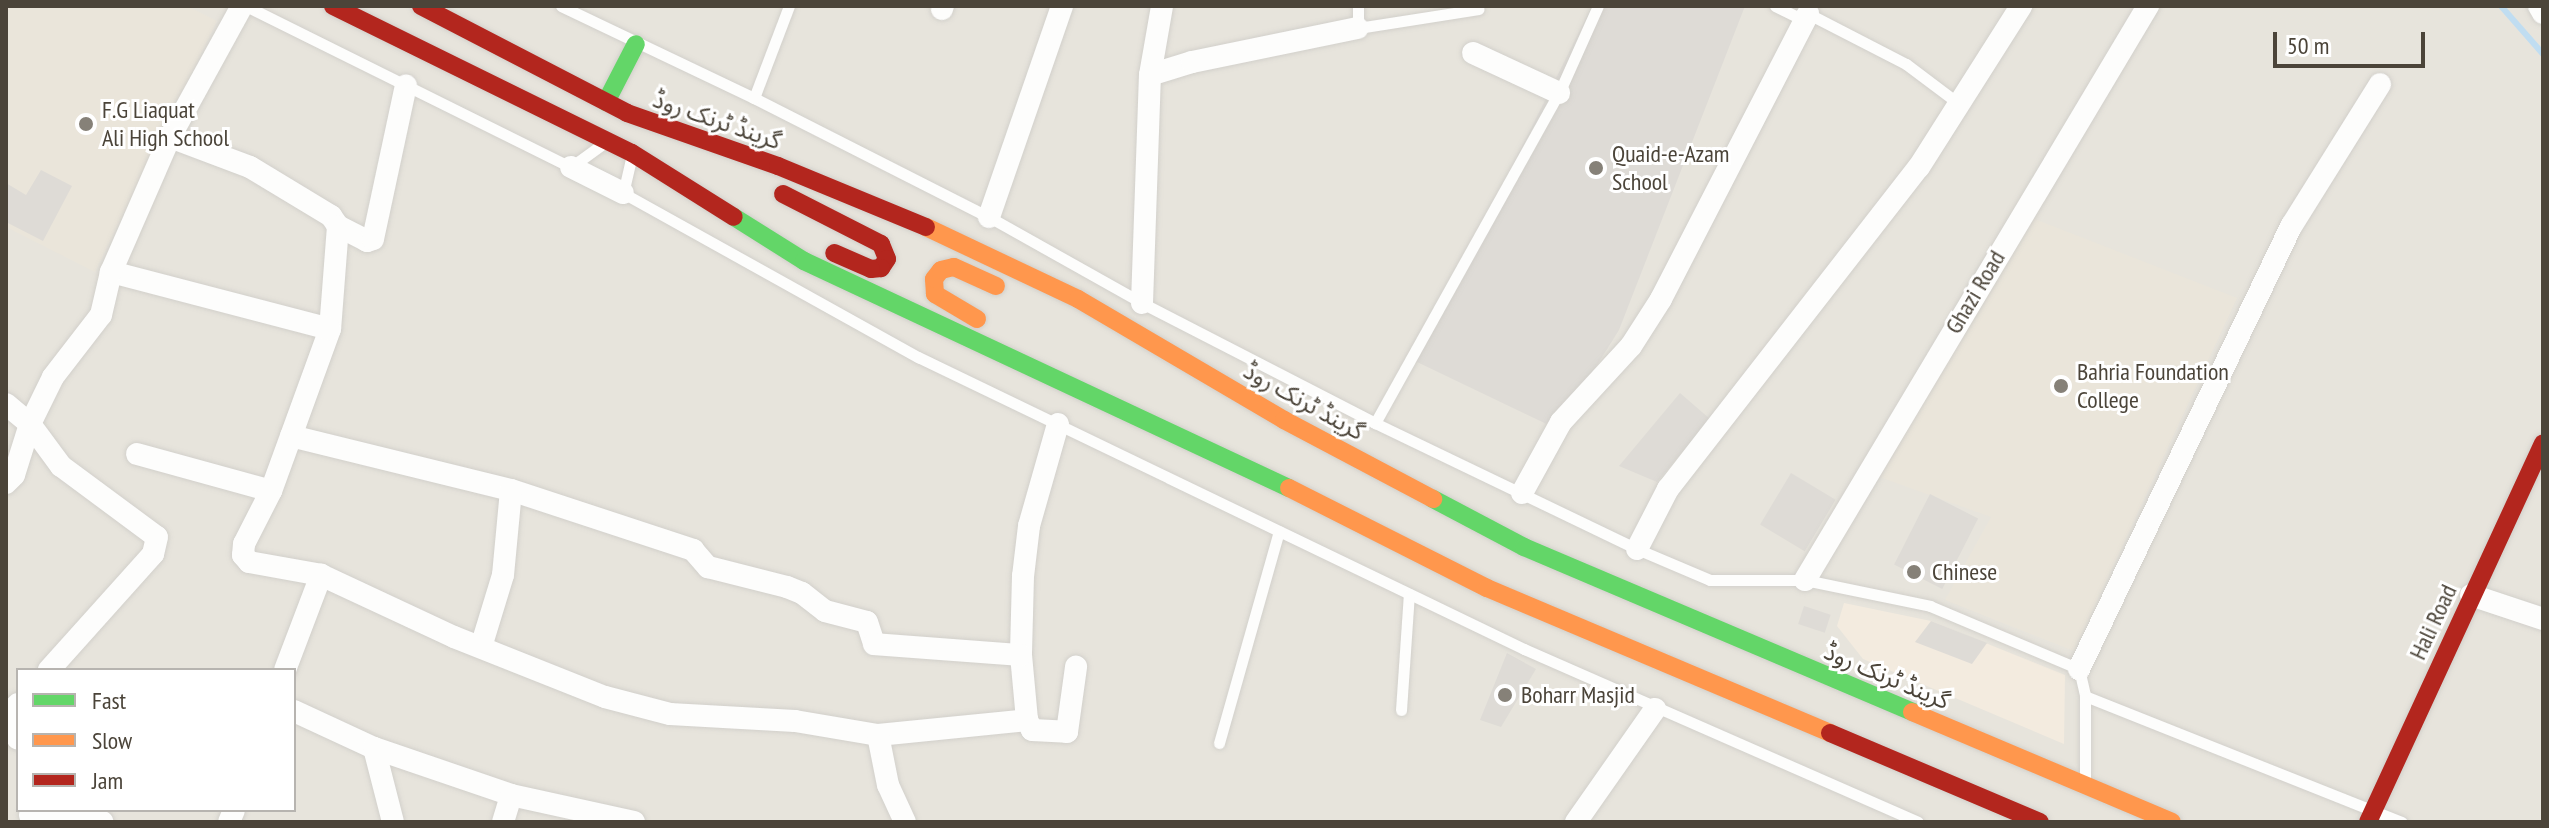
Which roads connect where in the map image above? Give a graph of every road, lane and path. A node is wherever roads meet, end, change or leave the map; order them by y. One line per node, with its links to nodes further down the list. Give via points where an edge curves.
1 (244, 6): 21 (lane); 27 (street)
2 (333, 6): 28 (main road)
3 (421, 6): 24 (main road, گرینڈ ٹرنک روڈ)
4 (561, 6): 17 (lane)
5 (789, 6): 23 (lane)
6 (1062, 6): 33 (street)
7 (1162, 6): 19 (street)
8 (1598, 6): 22 (lane)
9 (1775, 6): 15 (lane, via 1798,17 1803,11)
10 (2021, 6): 25 (street)
11 (2148, 6): 57 (street, Ghazi Road)
12 (2539, 6): 14 (street)
13 (1479, 9): 16 (lane)
14 (2543, 13)
15 (1808, 14): 25 (lane, via 1906,64); 53 (street, via 1661,299 1631,346 1561,422)
16 (1358, 17): 19 (street)
17 (636, 44): 23 (lane); 24 (main road)
18 (1473, 53): 22 (street)
19 (1150, 75): 37 (street)
20 (2380, 84): 66 (street, via 2292,225)
21 (406, 85): 30 (lane); 34 (street, via 376,231 367,241)
22 (1559, 93): 42 (lane)
23 (754, 98): 33 (lane)
24 (606, 102): 26 (main road, گرینڈ ٹرنک روڈ)
25 (1959, 104): 55 (street, via 1919,167 1668,489)
26 (627, 113): 31 (main road, via 881,244 887,259 881,268 868,269); 41 (main road, گرینڈ ٹرنک روڈ, via 778,166 940,233 1078,299)
27 (170, 137): 34 (street, via 250,167 331,216); 35 (street)
28 (606, 141): 29 (main road); 30 (lane)
29 (632, 153): 31 (main road); 32 (lane)
30 (571, 167): 32 (street)
31 (672, 176): 49 (main road, via 804,261)
32 (623, 193): 44 (lane, via 918,357)
33 (989, 217): 37 (lane)
34 (338, 226): 38 (street)
35 (111, 272): 38 (street); 43 (street, via 101,315 53,377)
36 (1011, 293): 49 (main road, via 954,267 937,273 932,285 940,298)
37 (1142, 303): 42 (lane)
38 (330, 329): 45 (street)
39 (1097, 333): 41 (main road)
40 (6, 404): 43 (street)
41 (1284, 420): 77 (main road, گرینڈ ٹرنک روڈ, via 1524,547)
42 (1375, 423): 53 (lane)
43 (30, 424): 50 (street, via 14,475); 64 (street, via 61,466 157,537 153,554)
44 (1058, 424): 54 (lane); 62 (street, via 1029,526)
45 (291, 436): 51 (street); 52 (street)
46 (2543, 444): 48 (main road, Hali Road)
47 (137, 454): 52 (street)
48 (2536, 472): 59 (main road, Hali Road)
49 (1272, 479): 88 (main road, via 1487,588)
50 (6, 483)
51 (511, 490): 61 (street, via 503,575); 62 (street, via 693,550 708,567 802,593 825,611 867,622 874,644)
52 (271, 491): 56 (street, via 244,544 245,560)
53 (1522, 493): 55 (lane)
54 (1279, 531): 58 (lane); 75 (lane)
55 (1637, 549): 57 (lane, via 1710,580)
56 (321, 575): 61 (street); 65 (street)
57 (1805, 580): 66 (lane, via 1930,606)
58 (1409, 594): 69 (lane); 70 (lane)
59 (2471, 595): 60 (street); 80 (main road, Hali Road)
60 (2543, 619)
61 (481, 647): 74 (street, via 605,697 670,714 795,721)
62 (1021, 655): 72 (street)
63 (1076, 667): 72 (street, via 1067,732 1040,733)
64 (51, 668)
65 (286, 668)
66 (2079, 669): 67 (lane)
67 (2085, 696): 77 (lane); 80 (lane)
68 (16, 706): 73 (street)
69 (1655, 709): 86 (street); 87 (lane)
70 (1401, 710)
71 (296, 712): 76 (street)
72 (1027, 720): 74 (street)
73 (16, 727)
74 (878, 735): 85 (street, via 888,785)
75 (1219, 743)
76 (374, 748): 78 (street); 82 (street)
77 (2085, 786): 89 (main road, گرینڈ ٹرنک روڈ)
78 (511, 795): 83 (street); 84 (street)
79 (30, 816): 81 (street, via 67,812)
80 (2370, 816): 90 (lane)
81 (103, 822)
82 (393, 822)
83 (503, 822)
84 (634, 822)
85 (905, 822)
86 (1576, 822)
87 (1918, 822)
88 (2040, 822)
89 (2172, 822)
90 (2402, 822)

